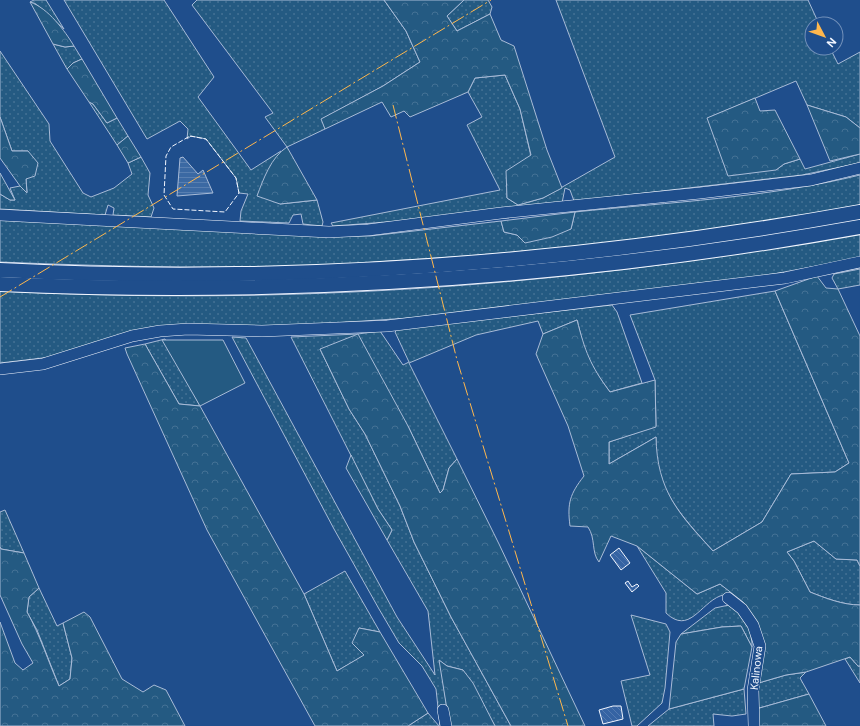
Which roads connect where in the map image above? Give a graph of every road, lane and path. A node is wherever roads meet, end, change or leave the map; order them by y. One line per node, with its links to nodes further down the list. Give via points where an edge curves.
1 (860, 168): 3 (street, via 811,180 368,230 329,232)
2 (860, 212): 6 (main road, via 646,245 534,258 424,266 200,274)
3 (0, 215)
4 (860, 227): 7 (main road, via 653,259 552,271 418,281 204,289)
5 (860, 262): 8 (street, via 785,278 387,326 262,331 160,330 132,336 43,364)
6 (0, 270)
7 (0, 284)
8 (0, 369)
9 (728, 598): 12 (street, Kalinowa, via 742,609 758,637 760,646 753,690)
10 (443, 710): 11 (street)
11 (446, 726)
12 (754, 726)

